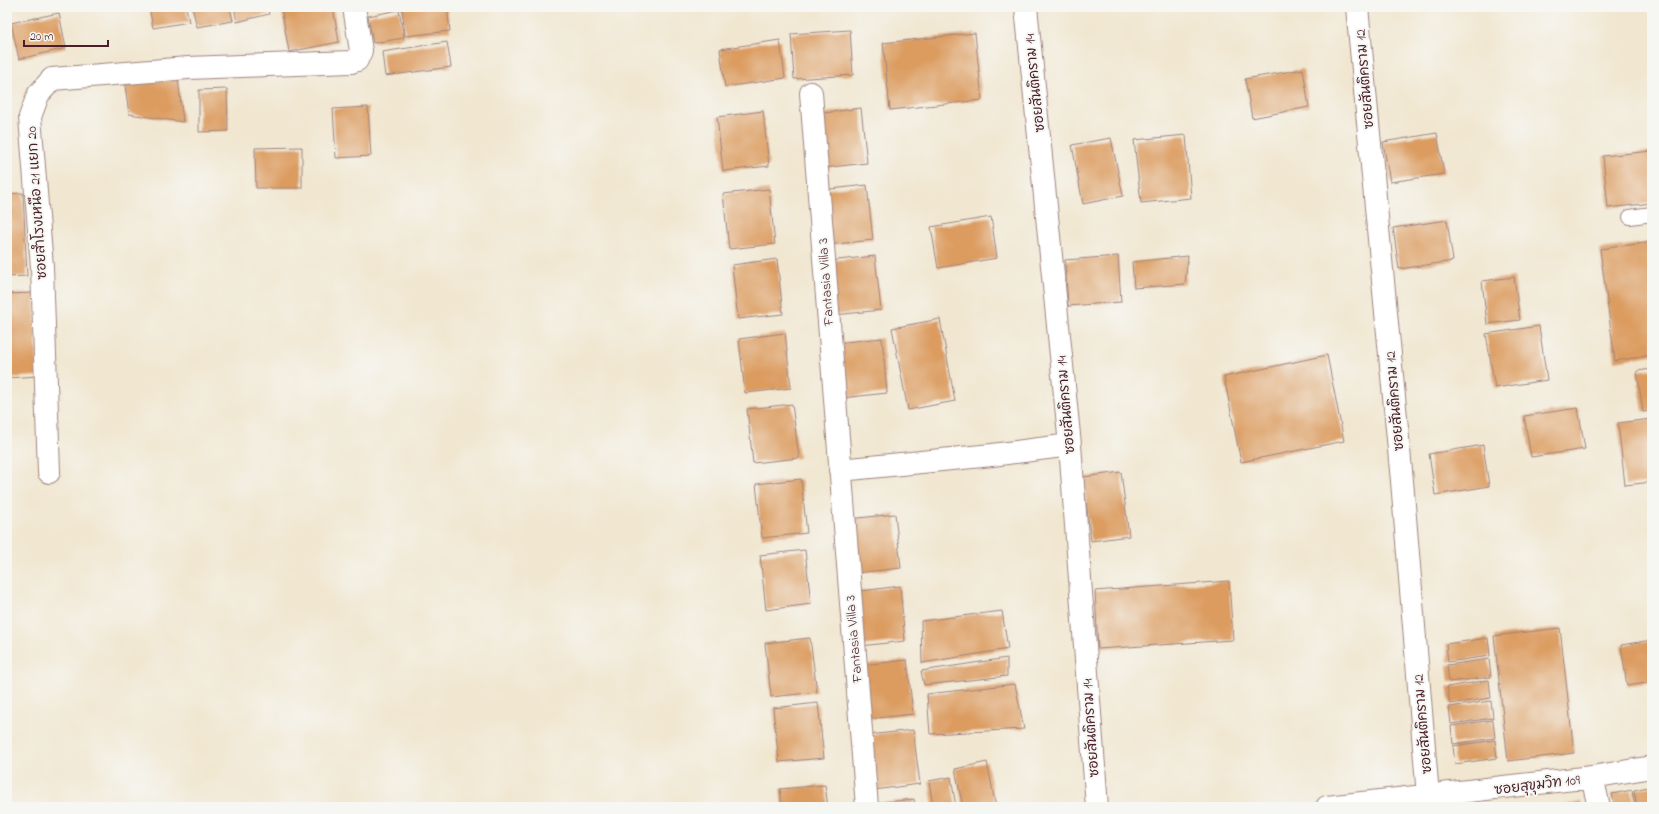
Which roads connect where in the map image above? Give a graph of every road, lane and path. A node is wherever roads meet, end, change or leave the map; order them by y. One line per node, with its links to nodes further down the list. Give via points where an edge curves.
1 (354, 7): 9 (street, ซอยสำโรงเหนือ 21 แยก 20, via 361,51 357,60 351,62 188,68 52,79 38,95 30,116 42,267)
2 (1026, 7): 7 (street, ซอยสันติคราม 14)
3 (1357, 7): 12 (street, ซอยสันติคราม 12, via 1402,482)
4 (811, 93): 8 (street, Fantasia Villa 3)
5 (1652, 214): 6 (lane)
6 (1630, 217)
7 (1070, 445): 8 (street); 13 (street, ซอยสันติคราม 14)
8 (840, 470): 14 (street, Fantasia Villa 3)
9 (48, 472)
10 (1652, 767): 11 (street, ซอยสุขุมวิท 109)
11 (1592, 777): 12 (street, ซอยสุขุมวิท 109); 16 (street)
12 (1428, 796): 15 (street, ซอยสุขุมวิท 109)
13 (1096, 806)
14 (867, 807)
15 (1327, 807)
16 (1599, 807)

